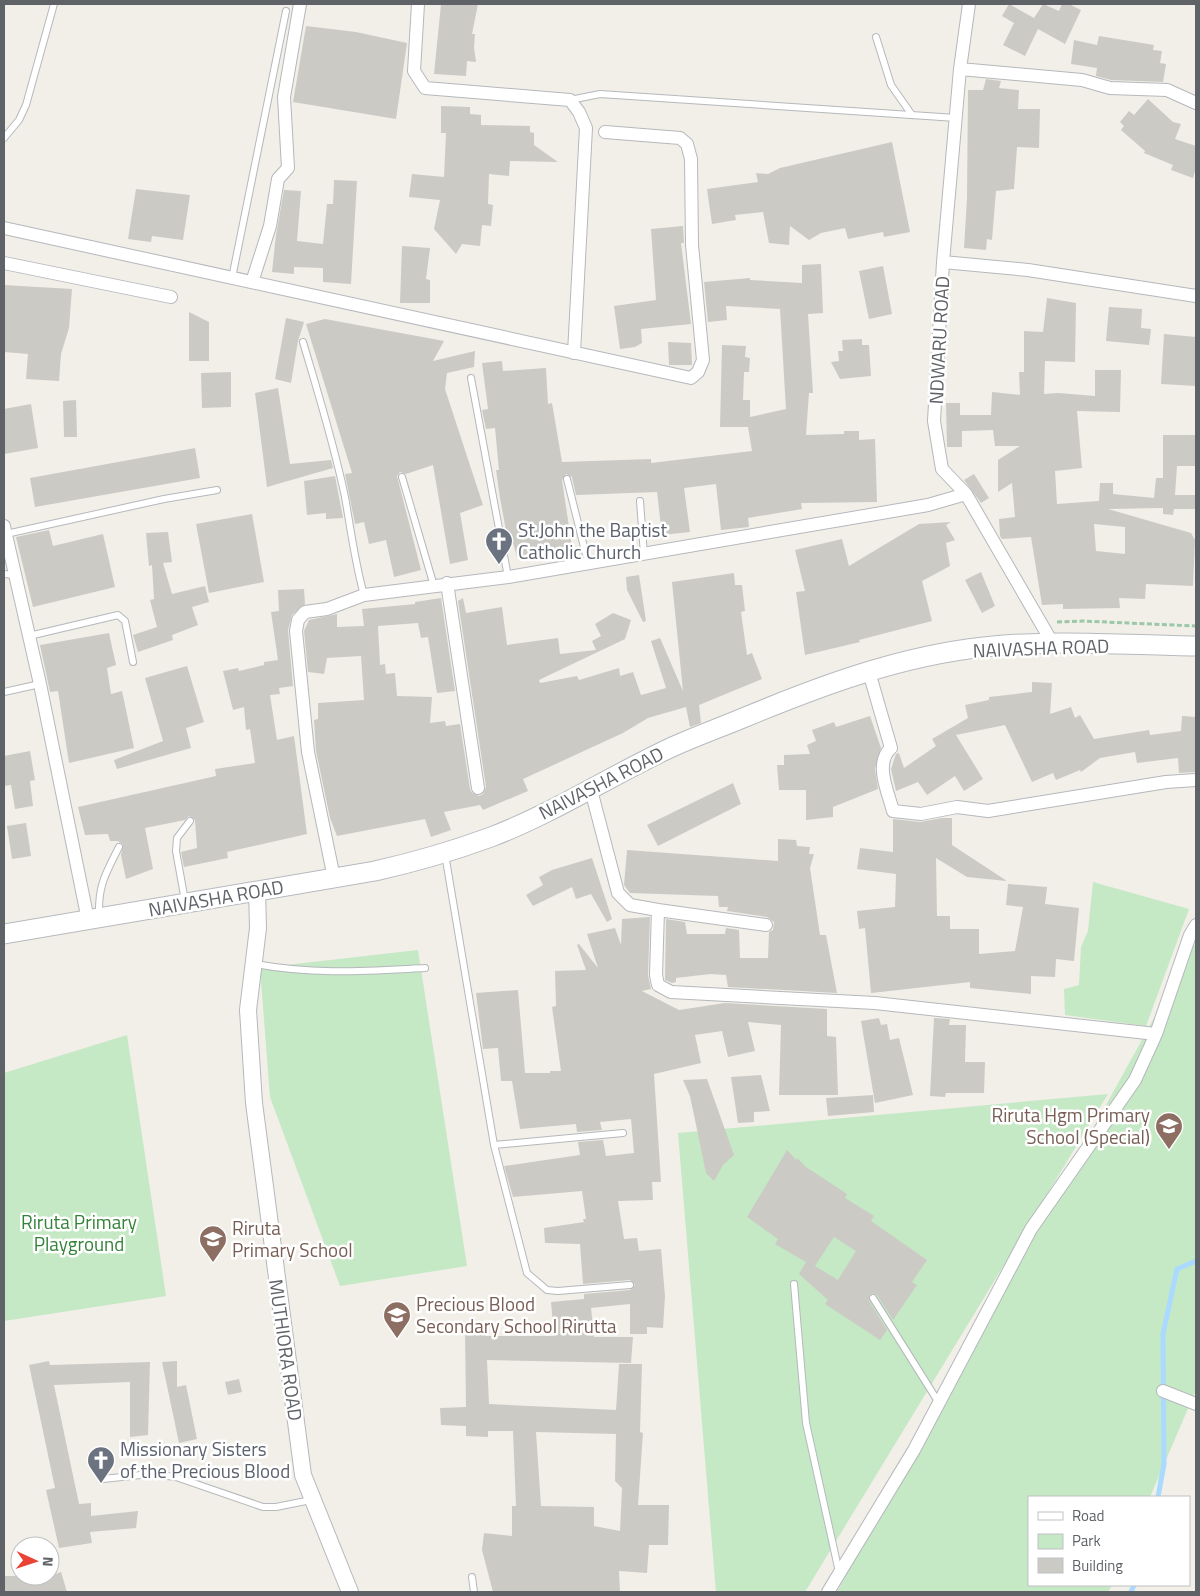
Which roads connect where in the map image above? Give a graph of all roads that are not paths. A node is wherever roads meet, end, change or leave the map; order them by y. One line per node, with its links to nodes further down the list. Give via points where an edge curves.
1 (54, 4): 13 (lane, via 26,105)
2 (300, 4): 18 (street, via 284,96 288,168 278,179 270,226)
3 (418, 4): 8 (street, via 414,71 425,88)
4 (969, 4): 7 (street, NDWARU ROAD)
5 (286, 11): 17 (lane)
6 (876, 37): 10 (lane, via 891,85)
7 (960, 69): 9 (street, via 1082,80 1110,88 1167,90); 11 (street, NDWARU ROAD)
8 (570, 100): 10 (lane, via 600,94); 22 (street, via 586,128)
9 (1196, 103)
10 (912, 115): 11 (lane)
11 (956, 118): 15 (street, NDWARU ROAD)
12 (605, 132): 22 (street, via 680,138 687,144 691,159 692,245 703,360 691,378)
13 (4, 138)
14 (4, 228): 17 (street)
15 (943, 262): 19 (street, via 1028,270); 27 (street, NDWARU ROAD, via 934,421 942,469)
16 (4, 263): 20 (street)
17 (232, 278): 18 (street)
18 (252, 282): 22 (street)
19 (1196, 296)
20 (171, 297)
21 (303, 342): 36 (lane, via 328,424)
22 (574, 353)
23 (471, 378): 33 (lane)
24 (402, 477): 35 (lane)
25 (567, 479): 31 (lane)
26 (217, 490): 29 (lane)
27 (966, 494): 30 (street, via 928,505); 38 (street, NDWARU ROAD)
28 (640, 501): 30 (lane)
29 (5, 530): 32 (street)
30 (644, 555): 31 (street)
31 (588, 563): 33 (street)
32 (9, 575): 37 (street)
33 (508, 577): 34 (street)
34 (447, 583): 35 (street); 45 (street)
35 (434, 586): 36 (street)
36 (364, 595): 50 (street, via 327,609 304,612 296,631 308,752)
37 (29, 636): 40 (lane, via 118,615 125,621); 42 (street)
38 (1053, 644): 39 (main road, NAIVASHA ROAD); 41 (main road, NAIVASHA ROAD, via 984,647)
39 (1196, 646)
40 (133, 662)
41 (869, 672): 44 (street, via 891,748 884,755 882,765 893,811 899,813 922,814 957,808 988,811); 46 (main road, NAIVASHA ROAD, via 786,700 670,748)
42 (40, 684): 43 (lane); 54 (street)
43 (4, 692)
44 (1196, 780)
45 (478, 788)
46 (591, 790): 49 (main road, NAIVASHA ROAD, via 493,836); 53 (street, via 618,893 630,905)
47 (190, 821): 52 (lane, via 177,838 176,851)
48 (118, 847): 54 (lane, via 101,882)
49 (445, 853): 50 (main road, NAIVASHA ROAD); 62 (lane)
50 (334, 878): 51 (main road, NAIVASHA ROAD)
51 (257, 890): 52 (main road, NAIVASHA ROAD); 58 (street, MUTHIORA ROAD, via 258,928)
52 (186, 903): 54 (main road, NAIVASHA ROAD)
53 (658, 910): 55 (street); 60 (street, via 656,975 658,985 671,992 884,1004)
54 (94, 919): 57 (main road, NAIVASHA ROAD)
55 (766, 925)
56 (1196, 925): 60 (street)
57 (4, 934)
58 (254, 964): 59 (lane, via 293,971 333,973); 70 (street, MUTHIORA ROAD, via 248,1010 254,1103 303,1475)
59 (425, 968)
60 (1156, 1034): 67 (street, via 1135,1080 1031,1229)
61 (623, 1133): 62 (lane)
62 (494, 1145): 64 (lane, via 527,1273 546,1290)
63 (794, 1284): 71 (lane, via 806,1424)
64 (630, 1285)
65 (874, 1298): 67 (lane)
66 (1163, 1391): 68 (street)
67 (939, 1403): 71 (street)
68 (1196, 1404)
69 (103, 1480): 70 (lane, via 150,1474 176,1477 263,1507)
70 (313, 1500): 73 (street, MUTHIORA ROAD)
71 (839, 1576): 75 (street)
72 (472, 1577): 74 (lane)
73 (350, 1592)
74 (474, 1592)
75 (828, 1592)

